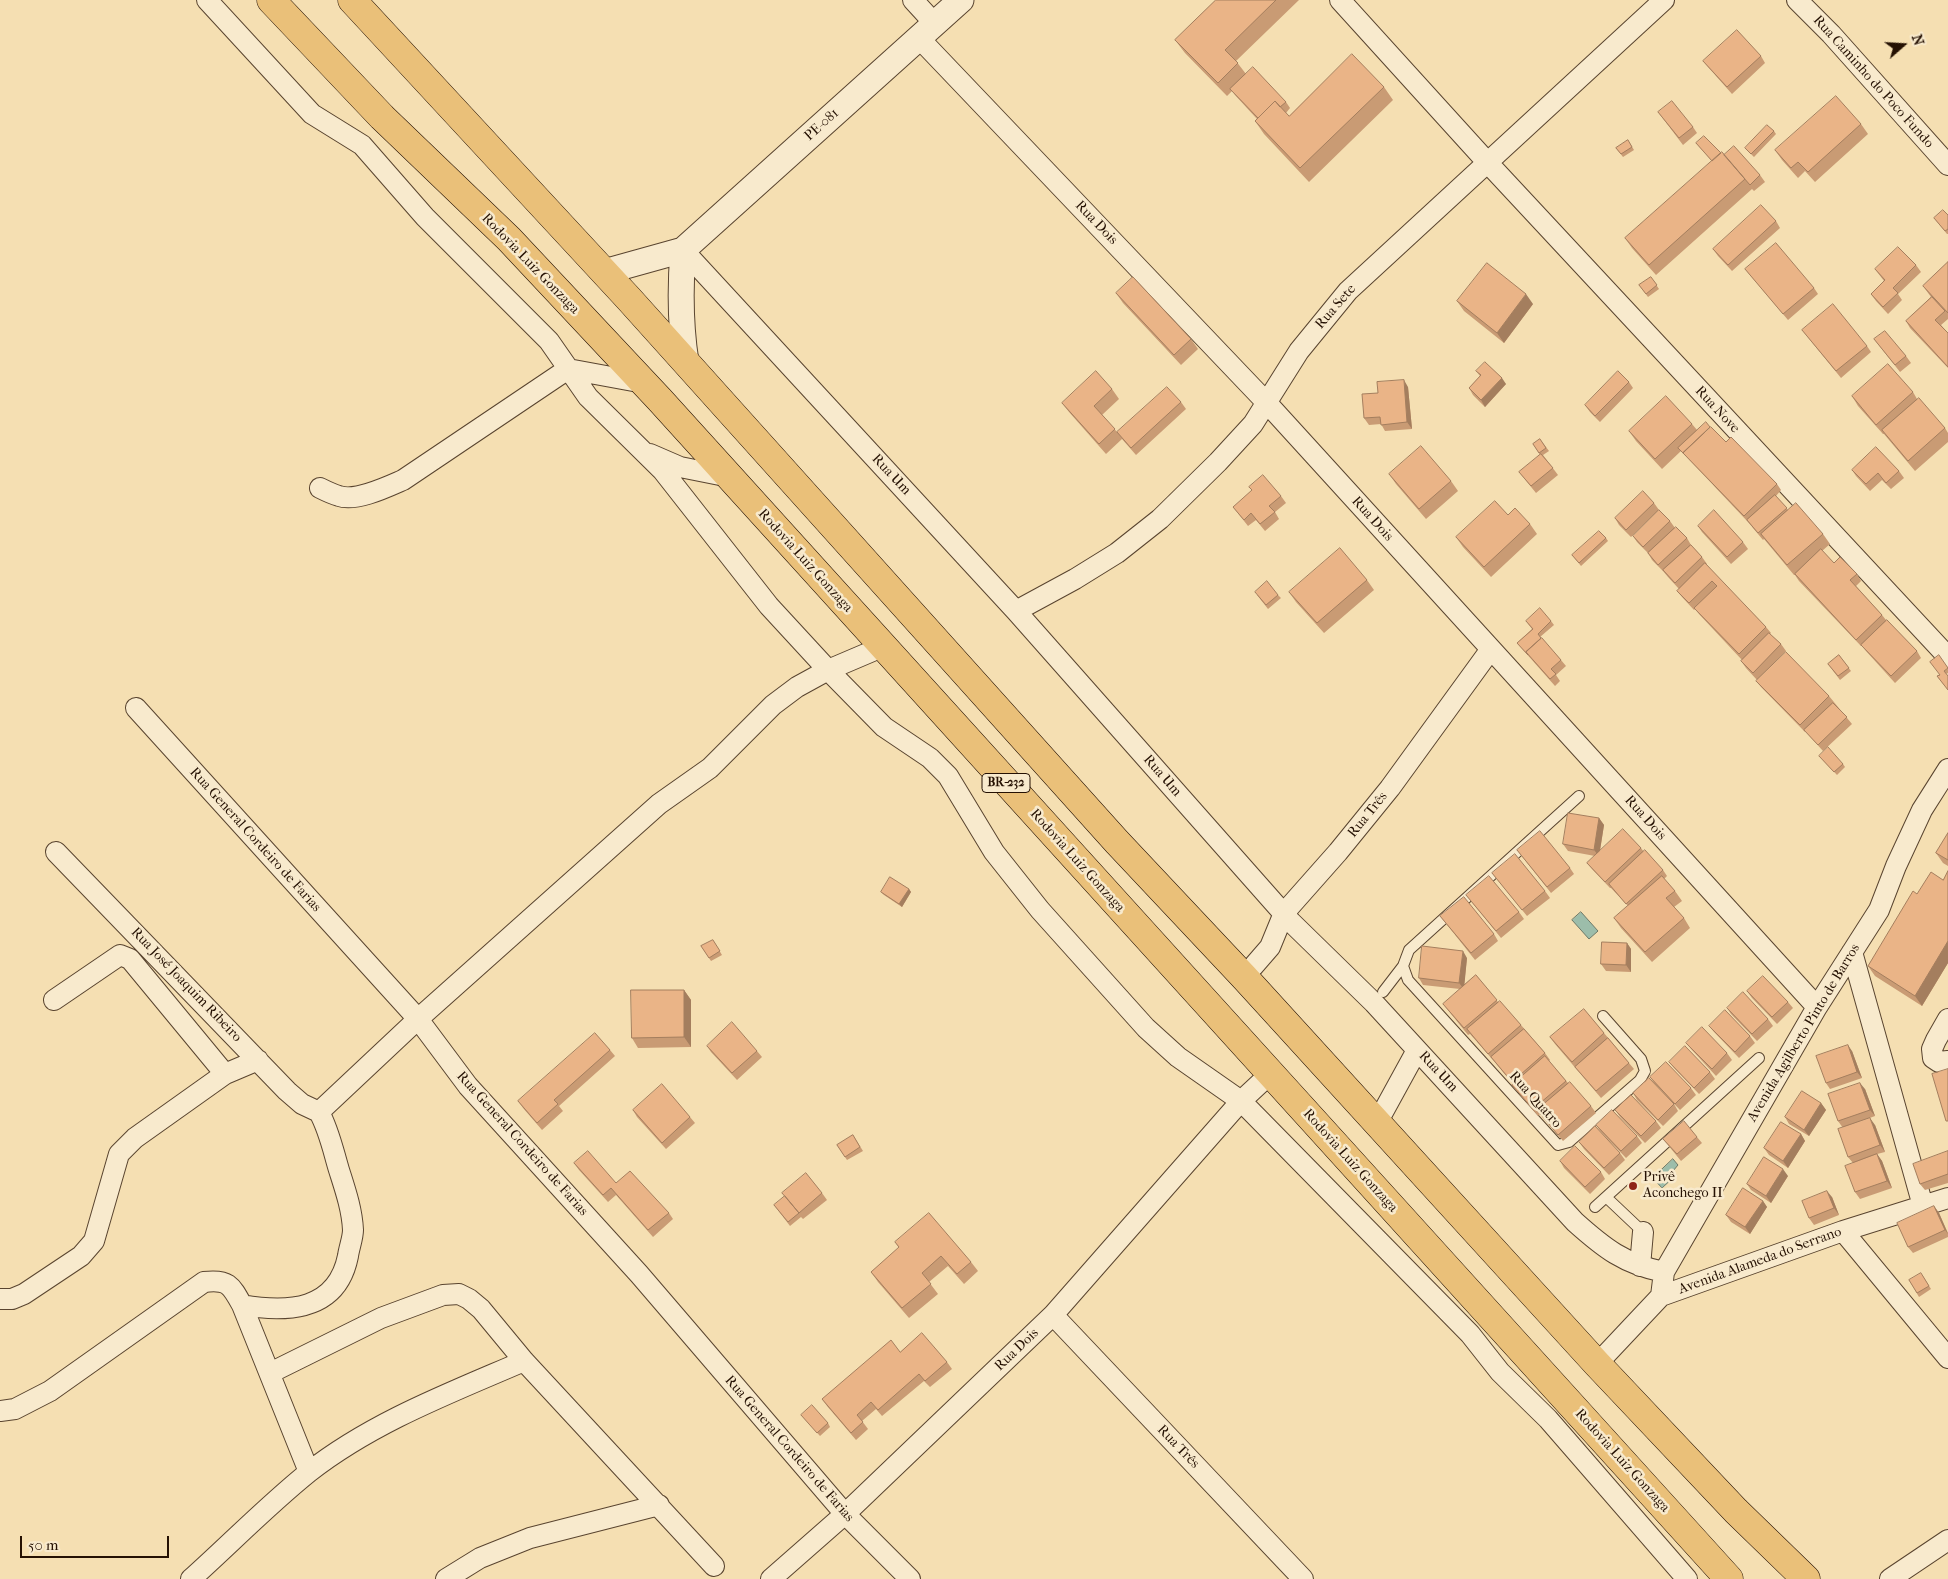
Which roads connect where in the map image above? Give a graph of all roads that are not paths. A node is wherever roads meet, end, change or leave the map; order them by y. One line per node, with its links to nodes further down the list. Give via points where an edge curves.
1 (207, 0): 15 (street, via 312,114 362,145 425,217 549,341)
2 (271, 0): 16 (highway, Rodovia Luiz Gonzaga / BR-232, via 382,117 509,239)
3 (352, 0): 13 (highway, BR-232)
4 (913, 0): 9 (street, Rua Dois)
5 (961, 0): 9 (street, PE-081 / PE-081)
6 (1340, 0): 10 (street)
7 (1664, 0): 10 (street, Rua Sete)
8 (1797, 0): 11 (street, Rua Caminho do Poco Fundo)
9 (927, 31): 12 (street, PE-081 / PE-081); 17 (street, Rua Dois)
10 (1486, 162): 17 (street, Rua Sete, via 1348,290 1299,351); 24 (street, Rua Nove)
11 (1948, 165)
12 (683, 250): 13 (street); 14 (street, via 679,294); 21 (street, Rua Um)
13 (604, 272): 14 (highway, BR-232)
14 (686, 362): 33 (highway, BR-232, via 1116,842)
15 (568, 369): 16 (street); 18 (street, via 588,397); 20 (street, via 403,480 361,495 340,497)
16 (644, 383): 19 (highway, Rodovia Luiz Gonzaga / BR-232)
17 (1266, 402): 21 (street, Rua Sete, via 1253,424 1160,519 1117,553 1075,580); 23 (street, Rua Dois)
18 (642, 450): 19 (street, via 680,467); 25 (street, via 689,503 769,606)
19 (730, 477): 22 (highway, Rodovia Luiz Gonzaga / BR-232)
20 (320, 488)
21 (1016, 611): 30 (street, Rua Um)
22 (882, 647): 25 (street); 45 (highway, Rodovia Luiz Gonzaga / BR-232)
23 (1491, 649): 30 (street, Rua Três, via 1390,788); 36 (street, Rua Dois)
24 (1948, 657)
25 (828, 670): 38 (street, via 773,705 710,768 659,804); 46 (street, via 884,727 930,758 948,776 994,852 1040,910 1146,1028 1178,1057)
26 (136, 708): 38 (street, Rua General Cordeiro de Farias)
27 (1948, 770): 31 (street, Avenida Agilberto Pinto de Barros, via 1922,810 1879,910)
28 (1579, 796): 32 (lane, via 1408,950)
29 (56, 852): 42 (street, Rua José Joaquim Ribeiro)
30 (1284, 913): 33 (street, Rua Três, via 1270,947); 34 (street, Rua Um)
31 (1852, 952): 36 (street, Avenida Agilberto Pinto de Barros); 51 (street, via 1921,1163)
32 (1403, 966): 34 (lane); 37 (lane, Rua Quatro, via 1408,980 1558,1145 1569,1142 1643,1077 1645,1066)
33 (1244, 977): 48 (highway, BR-232)
34 (1379, 998): 40 (street, Rua Um)
35 (54, 1000): 44 (street, via 120,955 130,959)
36 (1816, 1007): 56 (street, Avenida Agilberto Pinto de Barros)
37 (1603, 1016)
38 (418, 1019): 47 (street); 68 (street, Rua General Cordeiro de Farias, via 468,1086 639,1274)
39 (1948, 1019): 43 (street, via 1932,1049 1933,1058 1939,1062)
40 (1417, 1050): 48 (street); 55 (street, Rua Um, via 1575,1222 1603,1247)
41 (1759, 1058): 49 (lane)
42 (258, 1060): 44 (street); 47 (street, Rua José Joaquim Ribeiro, via 295,1099)
43 (1948, 1061)
44 (225, 1074): 58 (street, via 135,1138 118,1154 94,1241 82,1256 24,1294)
45 (1270, 1074): 46 (street, Rua Dois); 77 (highway, Rodovia Luiz Gonzaga / BR-232)
46 (1241, 1101): 60 (street, Rua Dois); 76 (street, via 1470,1334 1500,1372 1548,1419)
47 (319, 1112): 59 (street, via 326,1125 348,1200 353,1231 345,1272 332,1291 310,1305 269,1310)
48 (1377, 1122): 63 (highway, BR-232)
49 (1606, 1197): 52 (lane); 54 (lane)
50 (1948, 1198): 51 (street, Avenida Alameda do Serrano)
51 (1923, 1206): 53 (street, Avenida Alameda do Serrano)
52 (1595, 1207)
53 (1843, 1231): 57 (street, Avenida Alameda do Serrano); 61 (street)
54 (1643, 1232): 55 (street)
55 (1640, 1266): 56 (street, Rua Um)
56 (1664, 1272): 57 (street, Avenida Agilberto Pinto de Barros)
57 (1661, 1296): 63 (street, Avenida Alameda do Serrano)
58 (0, 1299)
59 (242, 1305): 64 (street); 65 (street, via 227,1283 218,1280 204,1282 50,1391 15,1410)
60 (1053, 1315): 68 (street, Rua Dois); 75 (street, Rua Três)
61 (1948, 1358)
62 (524, 1361): 64 (street, via 481,1309 459,1294 443,1295 381,1318); 66 (street, via 412,1409 371,1431); 67 (street)
63 (1597, 1364): 78 (highway, BR-232, via 1736,1511)
64 (270, 1373): 66 (street)
65 (0, 1411)
66 (310, 1472): 71 (street)
67 (659, 1506): 70 (street); 72 (street, via 530,1538 480,1558)
68 (844, 1514): 73 (street, Rua Dois); 74 (street, Rua General Cordeiro de Farias)
69 (1948, 1540): 79 (street)
70 (714, 1566)
71 (191, 1579)
72 (446, 1579)
73 (771, 1579)
74 (910, 1579)
75 (1303, 1579)
76 (1687, 1579)
77 (1729, 1579)
78 (1806, 1579)
79 (1890, 1579)

